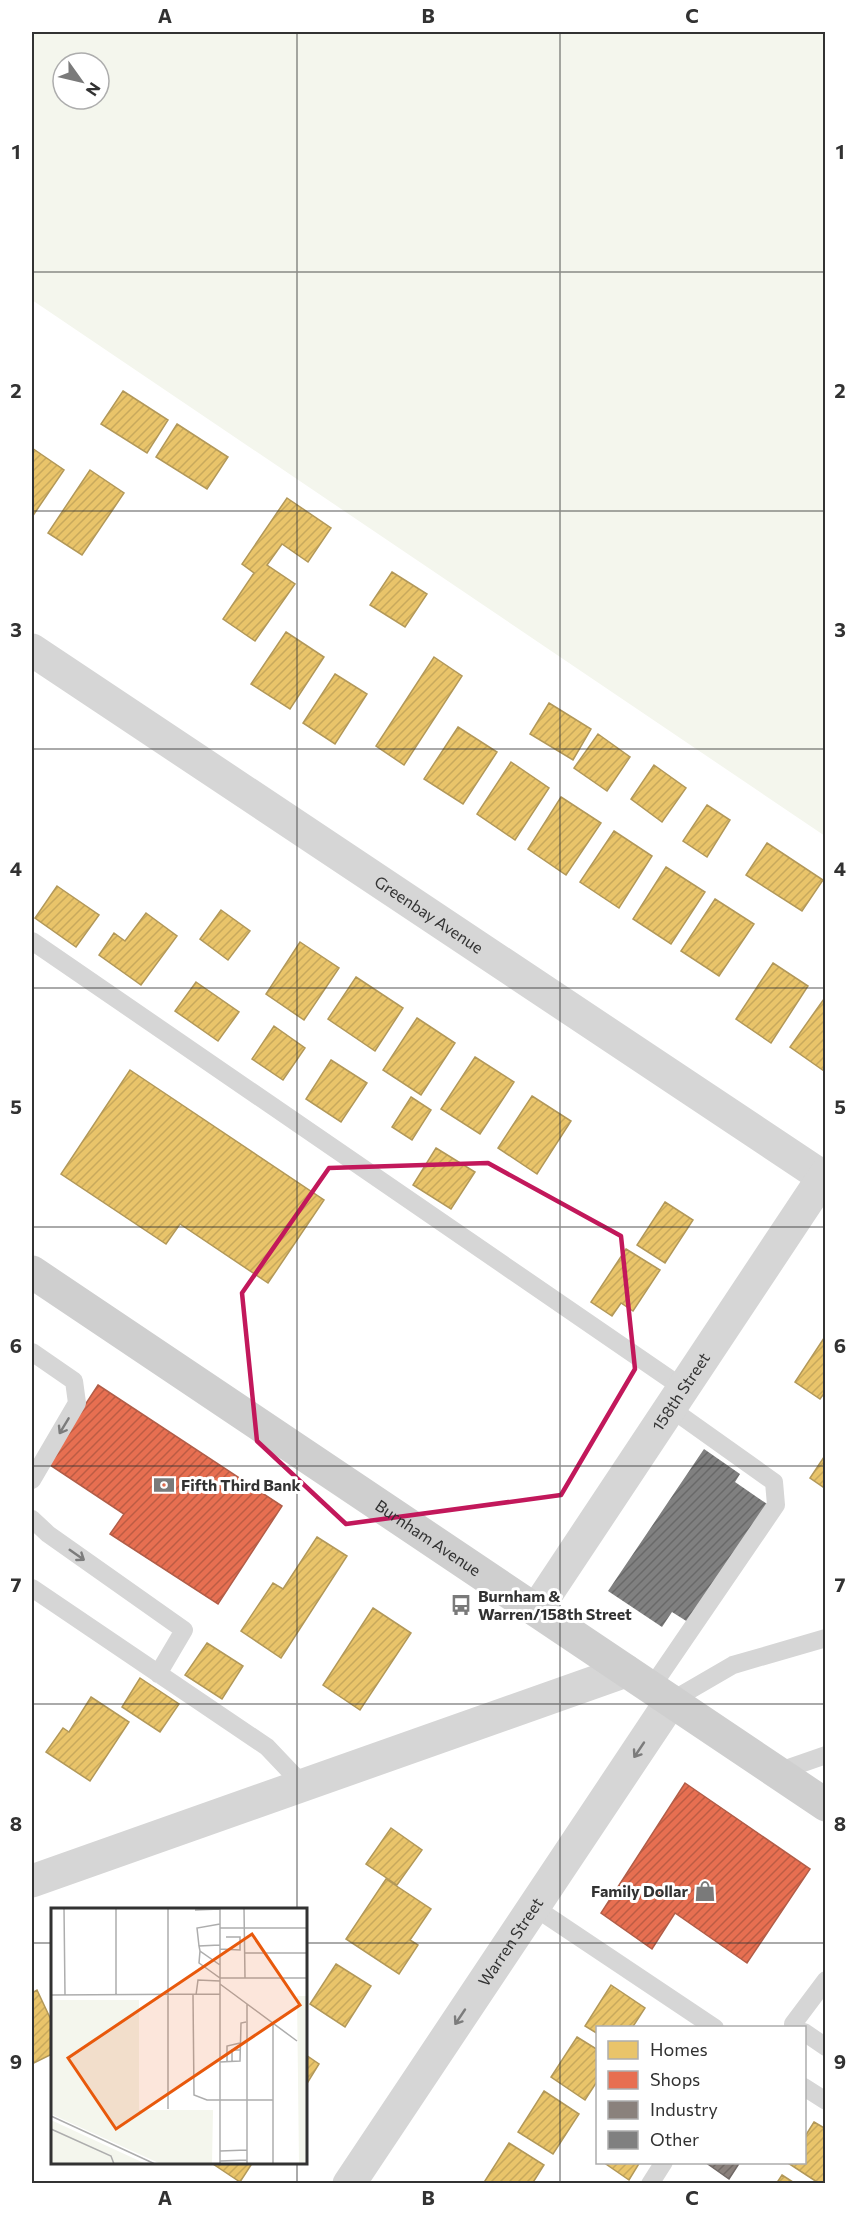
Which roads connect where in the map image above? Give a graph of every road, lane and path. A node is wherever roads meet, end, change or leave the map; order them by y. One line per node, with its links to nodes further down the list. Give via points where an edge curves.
1 (32, 650): 3 (street, Greenbay Avenue)
2 (32, 941): 6 (lane)
3 (825, 1176): 6 (street, 158th Street)
4 (32, 1272): 10 (main road, Burnham Avenue)
5 (32, 1352): 7 (lane, one-way to 7, via 74,1381 77,1403)
6 (677, 1398): 10 (street, 158th Street); 13 (lane, via 774,1482 776,1504)
7 (32, 1480)
8 (32, 1519): 12 (lane, one-way to 12, via 184,1630)
9 (32, 1588): 12 (lane)
10 (536, 1610): 13 (main road, Burnham Avenue)
11 (825, 1638): 13 (lane)
12 (158, 1674): 16 (lane, via 267,1747)
13 (649, 1687): 15 (main road, Burnham Avenue); 16 (street); 19 (street, Warren Street, one-way to 19)
14 (825, 1755): 15 (lane)
15 (777, 1772): 17 (main road, Burnham Avenue)
16 (304, 1786): 18 (street)
17 (825, 1805)
18 (32, 1881)
19 (534, 1907): 21 (lane); 28 (street, Warren Street, one-way to 28)
20 (825, 1980): 22 (lane)
21 (712, 2026)
22 (796, 2026)
23 (806, 2033): 24 (lane)
24 (825, 2047)
25 (806, 2088): 26 (lane)
26 (825, 2101)
27 (663, 2164): 29 (lane)
28 (349, 2184)
29 (650, 2184)

